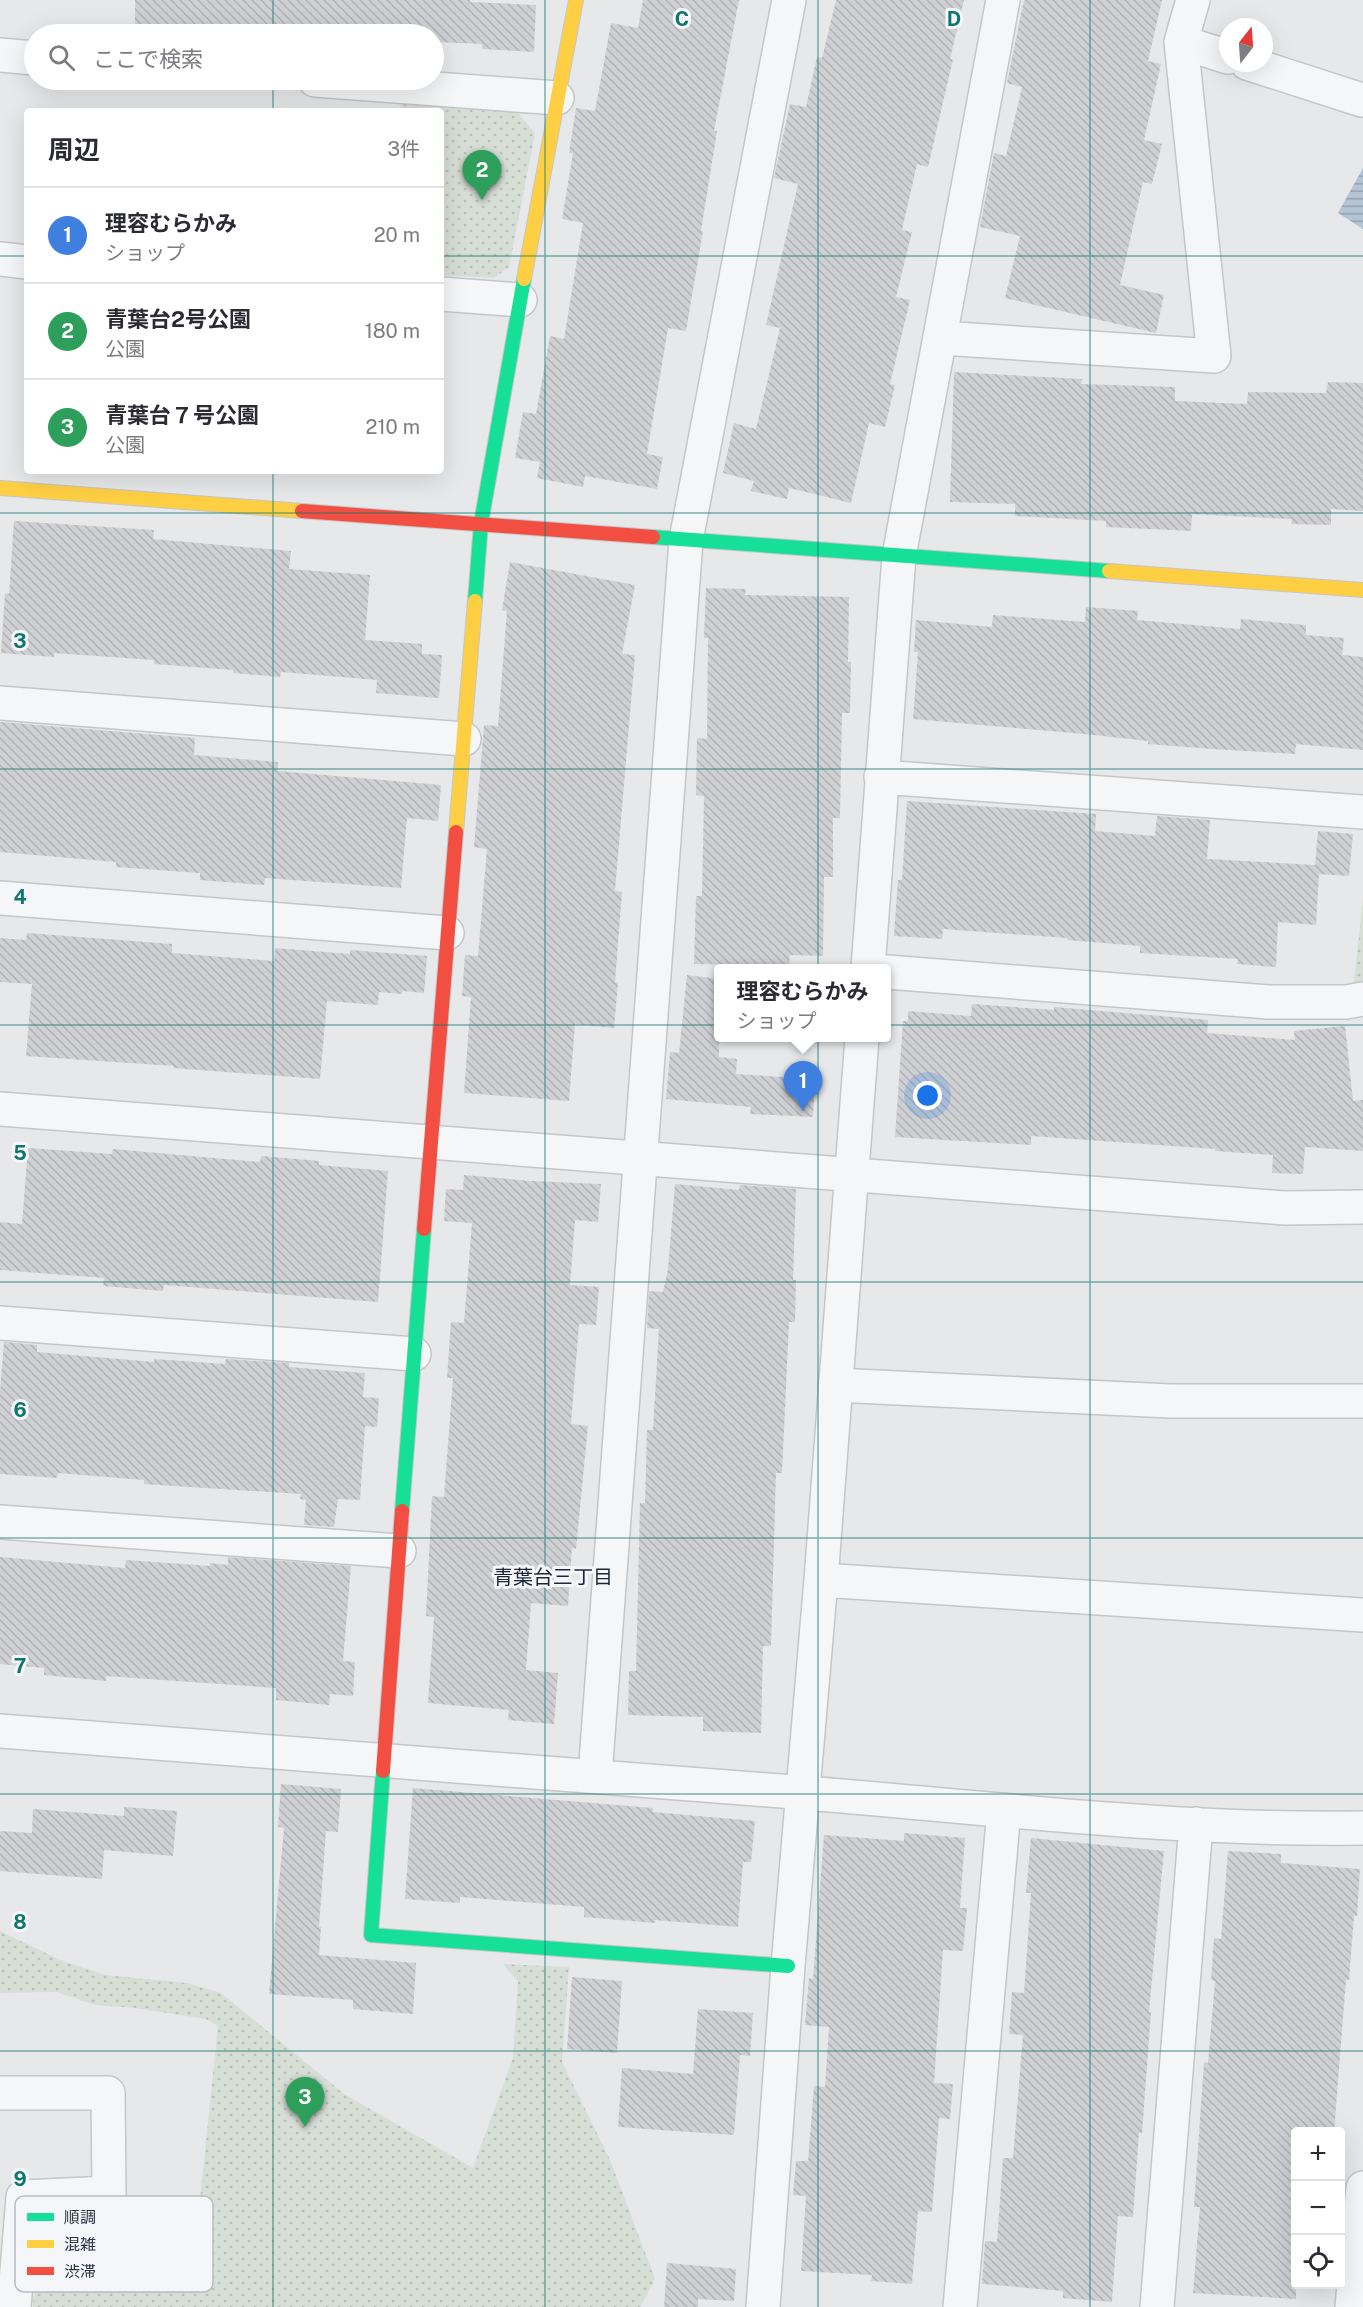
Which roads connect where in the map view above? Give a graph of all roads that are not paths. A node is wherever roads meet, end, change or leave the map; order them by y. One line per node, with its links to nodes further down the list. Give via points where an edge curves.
1 (576, 0): 11 (street)
2 (789, 0): 20 (street)
3 (1003, 0): 17 (street)
4 (1193, 0): 5 (street)
5 (1181, 42): 6 (street); 17 (street, via 1214,356)
6 (1219, 54)
7 (0, 55): 8 (street)
8 (24, 57)
9 (1273, 71): 12 (street)
10 (444, 90): 11 (street)
11 (557, 98): 16 (street)
12 (1362, 100)
13 (0, 260): 14 (street)
14 (24, 262)
15 (444, 294): 16 (street)
16 (520, 300): 19 (street)
17 (940, 338): 21 (street)
18 (0, 488): 19 (street)
19 (481, 523): 20 (street); 24 (street)
20 (686, 540): 21 (street); 35 (street)
21 (899, 556): 22 (street); 25 (street)
22 (1363, 590)
23 (0, 703): 24 (street)
24 (464, 739): 28 (street)
25 (882, 777): 26 (street); 29 (street)
26 (1363, 812)
27 (0, 898): 28 (street)
28 (447, 933): 34 (street)
29 (868, 964)
30 (891, 972): 31 (street, via 1268,1002)
31 (1363, 999)
32 (862, 1042): 36 (street)
33 (0, 1109): 34 (street)
34 (433, 1142): 35 (street); 39 (street)
35 (640, 1157): 36 (street); 48 (street)
36 (851, 1174): 37 (street, via 1285,1208); 40 (street)
37 (1363, 1207)
38 (0, 1323): 39 (street)
39 (414, 1354): 43 (street)
40 (835, 1385): 41 (street, via 1170,1401); 44 (street)
41 (1363, 1401)
42 (0, 1522): 43 (street)
43 (399, 1551): 47 (street)
44 (821, 1580): 45 (street); 49 (street)
45 (1363, 1615)
46 (0, 1731): 47 (street)
47 (384, 1760): 48 (street); 53 (street, via 371,1935)
48 (595, 1776): 49 (street)
49 (804, 1793): 50 (street); 53 (street)
50 (1004, 1810): 51 (street); 60 (street)
51 (1196, 1824): 52 (street); 61 (street)
52 (1363, 1828)
53 (788, 1966): 59 (street)
54 (0, 2093): 56 (street, via 108,2093 109,2193)
55 (1363, 2188): 62 (street)
56 (44, 2196)
57 (15, 2292): 58 (street)
58 (14, 2307)
59 (764, 2307)
60 (960, 2307)
61 (1156, 2307)
62 (1352, 2307)

